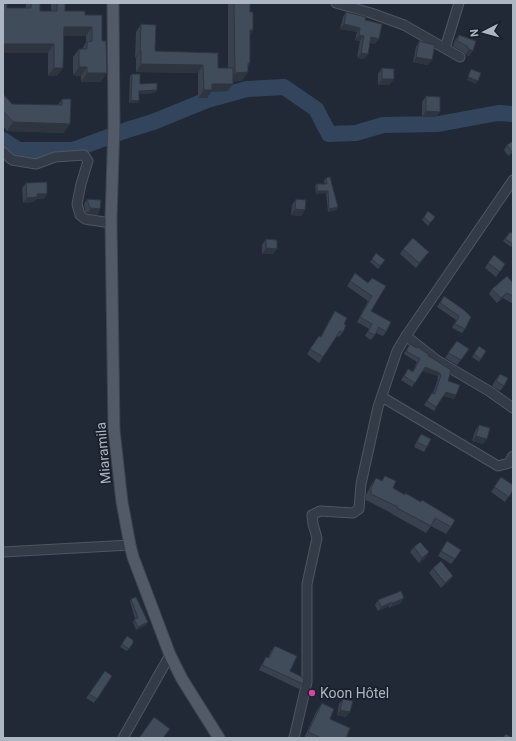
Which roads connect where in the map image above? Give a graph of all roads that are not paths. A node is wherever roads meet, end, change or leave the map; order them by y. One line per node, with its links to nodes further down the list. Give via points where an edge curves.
1 (113, 3): 8 (main road, Miaramila)
2 (336, 3): 4 (street, via 404,25)
3 (459, 3): 4 (street)
4 (445, 48): 5 (street)
5 (460, 56)
6 (3, 152): 8 (street, via 12,160 36,164 55,157 84,155 88,162 78,197 80,215 86,219)
7 (513, 180): 9 (street)
8 (112, 223): 13 (main road, Miaramila, via 114,430)
9 (406, 336): 10 (street, via 397,351); 11 (street, via 438,361)
10 (382, 397): 12 (street, via 498,466 510,464); 18 (street, via 361,484 359,509 353,513 320,511 312,515 317,538 306,584 307,682)
11 (513, 408)
12 (513, 456)
13 (130, 545): 14 (street); 15 (main road, Miaramila)
14 (3, 552)
15 (170, 655): 16 (street); 17 (main road, Miaramila)
16 (123, 738)
17 (219, 738)
18 (294, 738)

